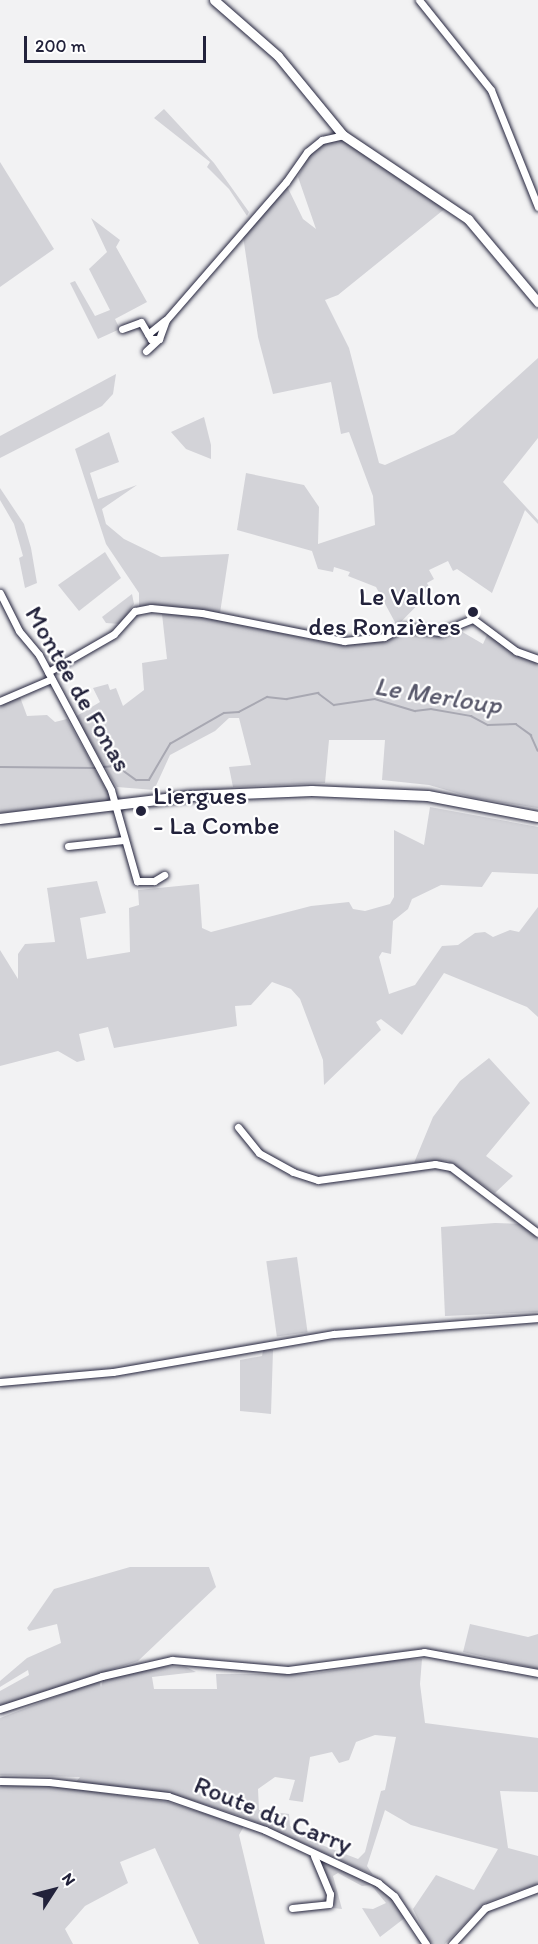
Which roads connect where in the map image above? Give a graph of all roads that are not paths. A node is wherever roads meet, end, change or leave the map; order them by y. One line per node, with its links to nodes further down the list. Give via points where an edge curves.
1 (214, 0): 3 (street, via 278,56)
2 (419, 0): 4 (street, via 491,90)
3 (343, 135): 5 (street, via 468,219); 6 (street, via 322,140 307,152 286,182)
4 (538, 207)
5 (538, 302)
6 (166, 320): 8 (street); 9 (street)
7 (122, 329): 8 (street, via 141,322)
8 (148, 334): 9 (street)
9 (159, 339): 10 (street)
10 (146, 351)
11 (0, 593): 13 (street, Montée de Fonas)
12 (538, 659): 13 (street, via 516,651 473,619 440,632 403,627 384,637 344,641 202,613 151,608 135,611 114,634)
13 (49, 676): 14 (street); 15 (street, Montée de Fonas)
14 (0, 701)
15 (119, 807): 16 (main road, via 225,793 388,792); 17 (main road); 18 (street, Montée de Fonas)
16 (538, 817)
17 (0, 819)
18 (124, 840): 19 (street); 20 (street, Montée de Fonas, via 137,881 154,881)
19 (68, 846)
20 (164, 875)
21 (238, 1127): 22 (street, via 259,1153 293,1172 318,1180 435,1164 451,1167)
22 (538, 1233)
23 (538, 1317): 24 (street, via 334,1334 113,1372)
24 (0, 1382)
25 (538, 1673): 26 (street, via 424,1652 271,1670 172,1660 102,1676)
26 (0, 1709)
27 (0, 1781): 28 (street, Route du Carry, via 49,1782 168,1796 265,1830)
28 (314, 1856): 30 (street, via 330,1894 329,1904); 31 (street, Route du Carry, via 378,1883 394,1896)
29 (538, 1888): 32 (street, via 494,1902)
30 (292, 1908)
31 (426, 1944)
32 (452, 1944)

